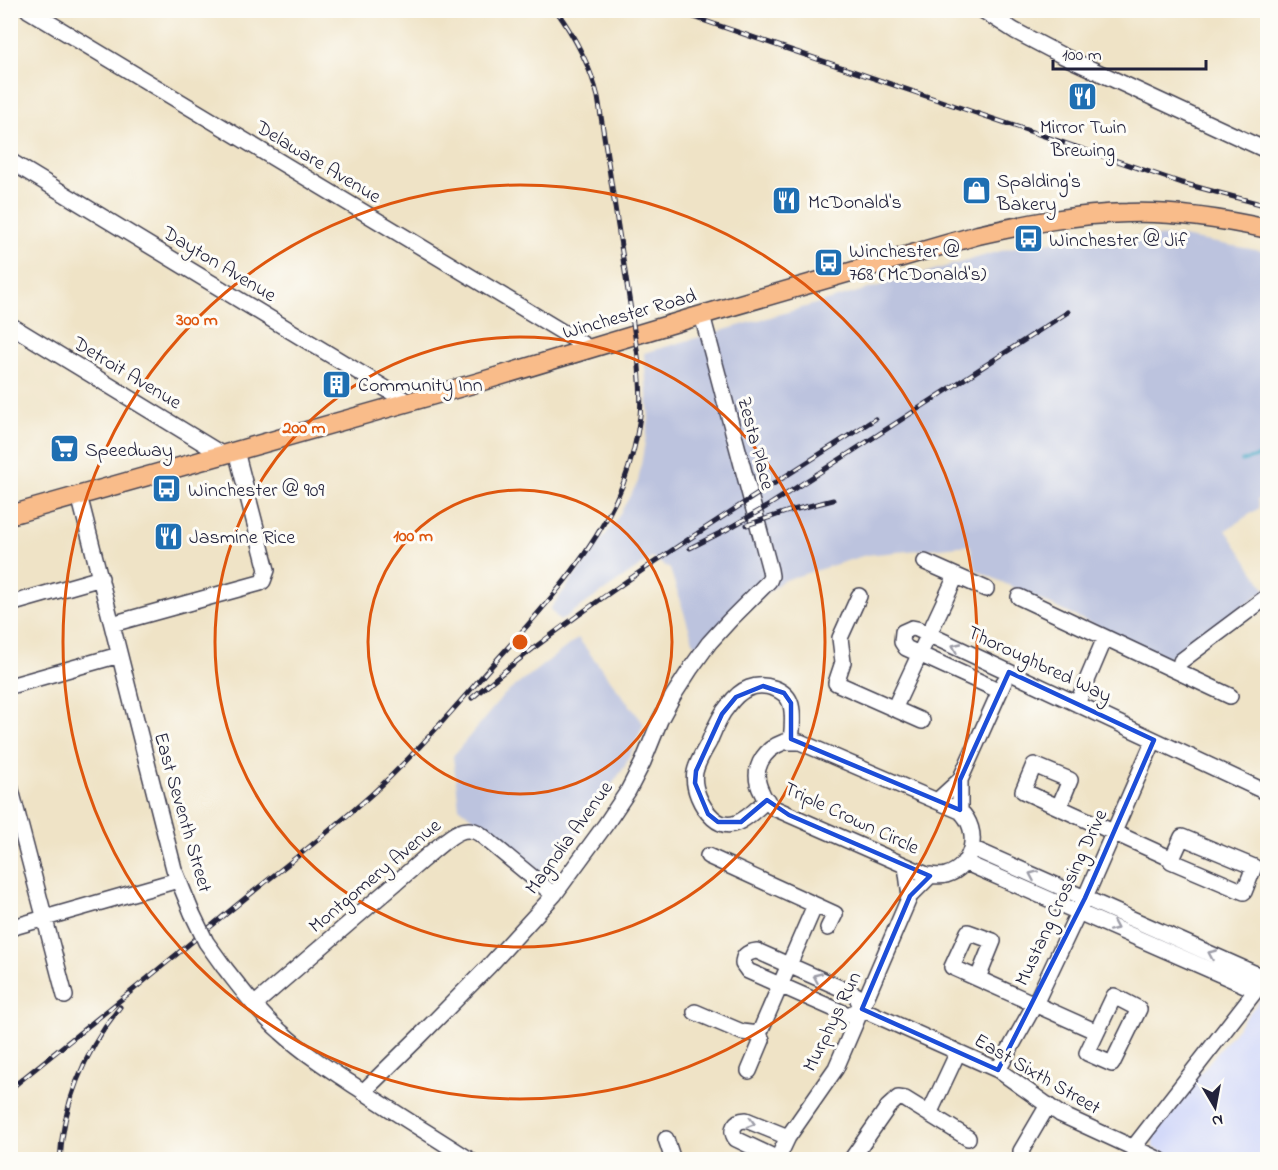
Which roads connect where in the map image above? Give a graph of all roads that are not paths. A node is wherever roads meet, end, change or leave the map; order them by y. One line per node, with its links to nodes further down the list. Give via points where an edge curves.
1 (28, 10): 8 (street, Delaware Avenue)
2 (982, 10): 3 (street, via 1061,55)
3 (1268, 151)
4 (10, 161): 9 (street, Dayton Avenue)
5 (1268, 229): 6 (main road, Winchester Road, via 1158,213 1100,214 1024,224)
6 (702, 315): 8 (main road, Winchester Road); 16 (street, Zesta Place, via 767,560)
7 (10, 325): 10 (street, Detroit Avenue)
8 (589, 348): 9 (main road, Winchester Road)
9 (408, 402): 10 (main road, Winchester Road)
10 (230, 453): 11 (main road, Winchester Road); 22 (street, via 267,570 263,581)
11 (79, 495): 12 (main road, Winchester Road); 15 (street, East Seventh Street)
12 (10, 515)
13 (925, 562): 14 (street)
14 (956, 576): 17 (street); 23 (street)
15 (101, 578): 21 (street); 22 (street, East Seventh Street)
16 (769, 581): 50 (street, Magnolia Avenue, via 730,620 691,668 672,696 628,791)
17 (986, 589)
18 (859, 596): 33 (street, via 840,638 843,662 836,683)
19 (1268, 596): 27 (street)
20 (1019, 597): 24 (street)
21 (10, 604)
22 (112, 624): 26 (street, East Seventh Street)
23 (928, 634): 25 (street); 25 (street, Thoroughbred Way, via 912,628 903,632 903,646); 28 (street, Thoroughbred Way, one-way to 23)
24 (1106, 638): 31 (street); 32 (street)
25 (920, 654): 30 (street, Thoroughbred Way); 33 (street)
26 (119, 655): 29 (street); 49 (street, East Seventh Street)
27 (1181, 661)
28 (1009, 672): 30 (street); 32 (street, Thoroughbred Way)
29 (10, 686)
30 (1000, 691): 37 (street)
31 (1230, 696)
32 (1077, 704): 35 (street, Thoroughbred Way)
33 (894, 709): 34 (street)
34 (922, 721)
35 (1154, 740): 39 (street, Thoroughbred Way); 43 (street, Mustang Crossing Drive)
36 (790, 742): 40 (street, Triple Crown Circle, via 773,746 764,755 757,783); 40 (street, via 793,716 784,693 763,686 749,688 722,714 696,771 700,800 718,822 741,822); 41 (street, via 815,748)
37 (960, 780): 41 (street); 41 (street)
38 (10, 786): 54 (street)
39 (1268, 793)
40 (767, 800): 48 (street, Triple Crown Circle, via 774,808)
41 (949, 806): 44 (street, via 965,816 970,825)
42 (1059, 807): 43 (street)
43 (1114, 832): 46 (street); 53 (street, Mustang Crossing Drive)
44 (972, 848): 47 (street); 53 (street, one-way to 44)
45 (708, 856): 52 (street)
46 (1172, 859): 46 (street, via 1182,837 1254,867 1244,892)
47 (964, 862): 48 (street, via 945,876); 53 (street)
48 (919, 871): 51 (street); 51 (street, Murphys Run)
49 (178, 880): 54 (street); 64 (street, East Seventh Street, bridge, via 206,942)
50 (554, 896): 64 (street, Montgomery Avenue, via 480,834 459,831); 72 (street, Magnolia Avenue)
51 (910, 896): 65 (street, Murphys Run)
52 (815, 905): 56 (street, via 835,914); 57 (street)
53 (1082, 905): 58 (street, one-way to 53); 61 (street, one-way to 61); 63 (street, Mustang Crossing Drive)
54 (45, 918): 55 (street); 62 (street)
55 (10, 928)
56 (828, 928)
57 (789, 965): 60 (street); 60 (street, East Sixth Street, via 757,951 744,957 748,971); 65 (street, East Sixth Street, one-way to 57, via 856,995)
58 (1266, 976): 61 (street)
59 (978, 978): 63 (street)
60 (780, 985): 65 (street, East Sixth Street, via 849,1015); 68 (street)
61 (1256, 990): 78 (street)
62 (65, 996)
63 (1035, 1004): 67 (street); 70 (street, Mustang Crossing Drive)
64 (254, 1005): 72 (street, East Seventh Street, via 298,1047)
65 (862, 1009): 69 (street, East Sixth Street); 75 (street, Murphys Run, via 836,1068)
66 (695, 1012): 68 (street, via 742,1032)
67 (1097, 1032)
68 (759, 1034): 71 (street, via 762,1040)
69 (958, 1052): 70 (street, East Sixth Street); 74 (street)
70 (998, 1070): 73 (street, East Sixth Street)
71 (749, 1071)
72 (363, 1092): 80 (street, East Seventh Street)
73 (1048, 1105): 78 (street, East Sixth Street); 83 (street, via 1021,1150)
74 (929, 1114): 77 (street); 82 (street, via 898,1098)
75 (788, 1137): 79 (street, Murphys Run); 79 (street, one-way to 75, via 736,1140 736,1123 746,1120)
76 (666, 1138): 81 (street)
77 (968, 1138)
78 (1133, 1148): 84 (street, East Sixth Street)
79 (779, 1159)
80 (470, 1160)
81 (674, 1160)
82 (851, 1160)
83 (1023, 1160)
84 (1160, 1160)

